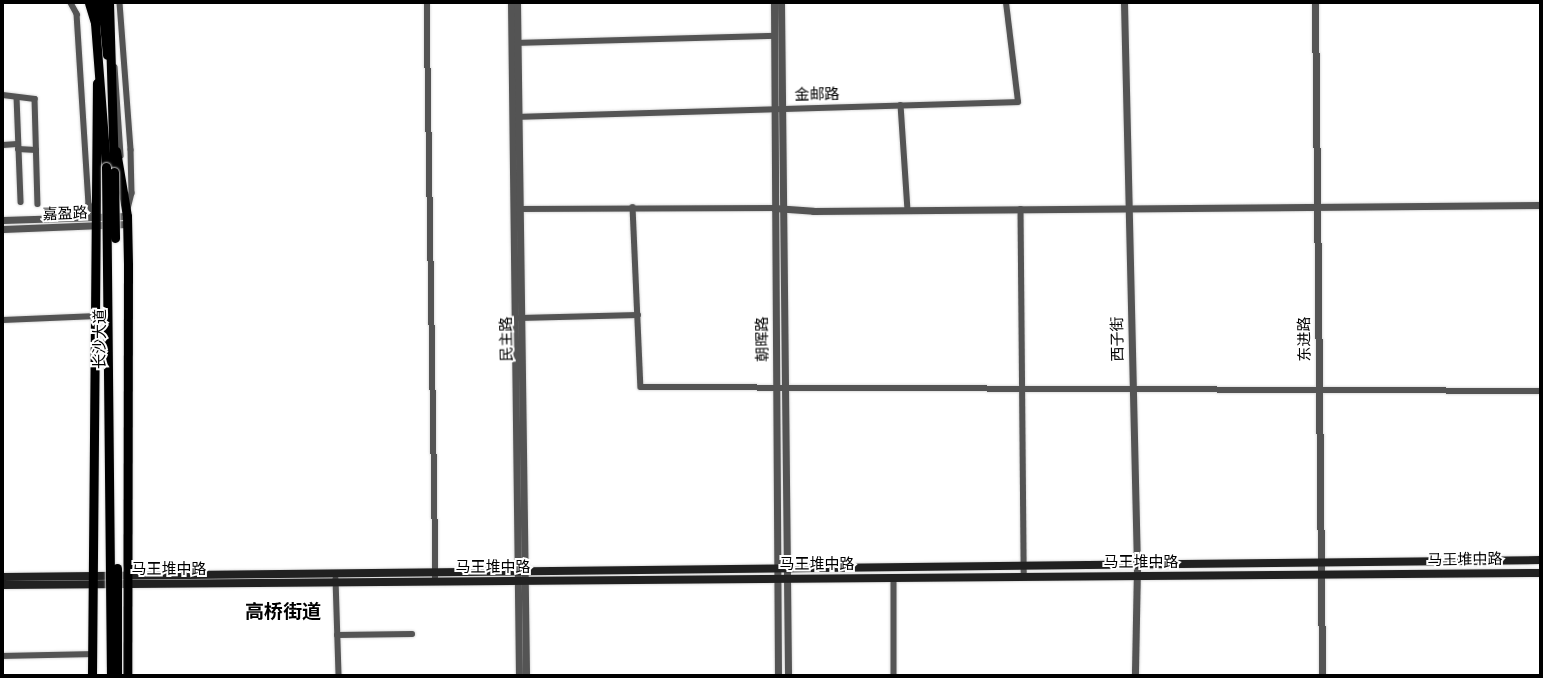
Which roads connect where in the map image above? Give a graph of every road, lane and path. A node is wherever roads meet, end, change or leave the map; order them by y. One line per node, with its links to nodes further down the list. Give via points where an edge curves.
1 (71, 3): 43 (street, via 77,14 89,204)
2 (89, 3): 13 (main road)
3 (427, 3): 62 (street)
4 (511, 3): 61 (street, 民主路)
5 (517, 3): 15 (street, 民主路)
6 (774, 3): 14 (street, 朝晖路)
7 (781, 3): 22 (street, 朝晖路)
8 (1006, 3): 20 (street, 金邮路, via 1018,102)
9 (1124, 3): 37 (street, 西子街)
10 (1315, 3): 33 (street, 东进路)
11 (119, 4): 16 (street, via 112,21); 42 (street, via 131,150 132,193)
12 (103, 5): 13 (main road); 16 (main road, 长沙大道)
13 (95, 23): 17 (main road, 长沙大道)
14 (774, 36): 15 (street); 21 (street, 朝晖路)
15 (517, 43): 23 (street, 民主路)
16 (112, 64): 24 (main road, 长沙大道); 29 (street)
17 (99, 73): 28 (main road, 长沙大道); 43 (main road)
18 (3, 95): 19 (street)
19 (17, 97): 26 (street); 27 (street, via 35,99)
20 (901, 105): 22 (street, 金邮路); 40 (street)
21 (774, 108): 22 (street, 金邮路); 23 (street, 金邮路); 35 (street, 朝晖路)
22 (781, 108): 38 (street, 朝晖路)
23 (517, 117): 36 (street, 民主路)
24 (113, 131): 28 (main road, 长沙大道); 29 (main road)
25 (3, 144): 26 (street)
26 (18, 147): 27 (street); 30 (street)
27 (36, 150): 31 (street)
28 (110, 169): 84 (main road, 长沙大道, bridge); 85 (main road, 长沙大道, bridge)
29 (122, 182): 42 (main road)
30 (21, 202)
31 (38, 204)
32 (1540, 205): 33 (street)
33 (1316, 206): 37 (street); 54 (street, 东进路)
34 (633, 207): 35 (street); 36 (street); 45 (street)
35 (774, 208): 38 (street); 49 (street, 朝晖路)
36 (519, 209): 47 (street, 民主路)
37 (1128, 209): 39 (street); 51 (street, 西子街)
38 (784, 210): 40 (street); 50 (street, 朝晖路)
39 (1021, 210): 40 (street); 52 (street)
40 (908, 211)
41 (3, 220): 43 (street, 嘉盈路)
42 (127, 220): 43 (street, 嘉盈路); 65 (main road)
43 (97, 222): 44 (street, 嘉盈路); 46 (main road)
44 (3, 229)
45 (638, 315): 47 (street); 49 (street, via 641,387)
46 (98, 316): 48 (street); 71 (main road)
47 (520, 318): 61 (street, 民主路)
48 (3, 320)
49 (776, 387): 50 (street); 58 (street, 朝晖路)
50 (784, 387): 52 (street); 59 (street, 朝晖路)
51 (1132, 387): 52 (street); 54 (street); 57 (street, 西子街)
52 (1022, 388): 60 (street)
53 (1540, 391): 54 (street)
54 (1319, 393): 56 (street, 东进路)
55 (1540, 560): 56 (main road, 马王堆中路)
56 (1321, 565): 57 (main road, 马王堆中路); 66 (street, 东进路)
57 (1137, 567): 60 (main road, 马王堆中路); 69 (street, 西子街)
58 (774, 568): 59 (main road, 马王堆中路); 61 (main road, 马王堆中路); 72 (street, 朝晖路)
59 (786, 568): 60 (main road, 马王堆中路); 73 (street, 朝晖路)
60 (1024, 568): 68 (street)
61 (521, 571): 62 (main road, 马王堆中路); 74 (street, 民主路)
62 (435, 572): 63 (main road, 马王堆中路); 75 (street)
63 (337, 573): 65 (main road, 马王堆中路); 77 (street)
64 (1540, 573): 66 (main road, 马王堆中路)
65 (127, 574): 71 (main road, 马王堆中路); 76 (main road)
66 (1320, 575): 69 (main road, 马王堆中路); 94 (street, 东进路)
67 (3, 577): 71 (main road)
68 (1024, 577): 69 (main road, 马王堆中路); 70 (main road, 马王堆中路)
69 (1134, 577): 93 (street, 西子街)
70 (894, 578): 73 (main road, 马王堆中路); 92 (street)
71 (94, 579): 76 (main road, 马王堆中路); 78 (main road); 81 (main road)
72 (776, 579): 73 (main road, 马王堆中路); 74 (main road, 马王堆中路); 90 (street, 朝晖路)
73 (786, 579): 91 (street, 朝晖路)
74 (521, 581): 75 (main road, 马王堆中路); 88 (street, 民主路); 89 (street, 民主路)
75 (436, 582): 77 (main road, 马王堆中路)
76 (127, 583): 77 (main road, 马王堆中路); 86 (main road)
77 (336, 583): 80 (street)
78 (3, 585)
79 (412, 634): 80 (street)
80 (337, 635): 87 (street)
81 (93, 654): 82 (street); 83 (main road)
82 (3, 656)
83 (92, 675)
84 (111, 675)
85 (117, 675)
86 (127, 675)
87 (339, 675)
88 (519, 675)
89 (526, 675)
90 (778, 675)
91 (788, 675)
92 (894, 675)
93 (1135, 675)
94 (1322, 675)

